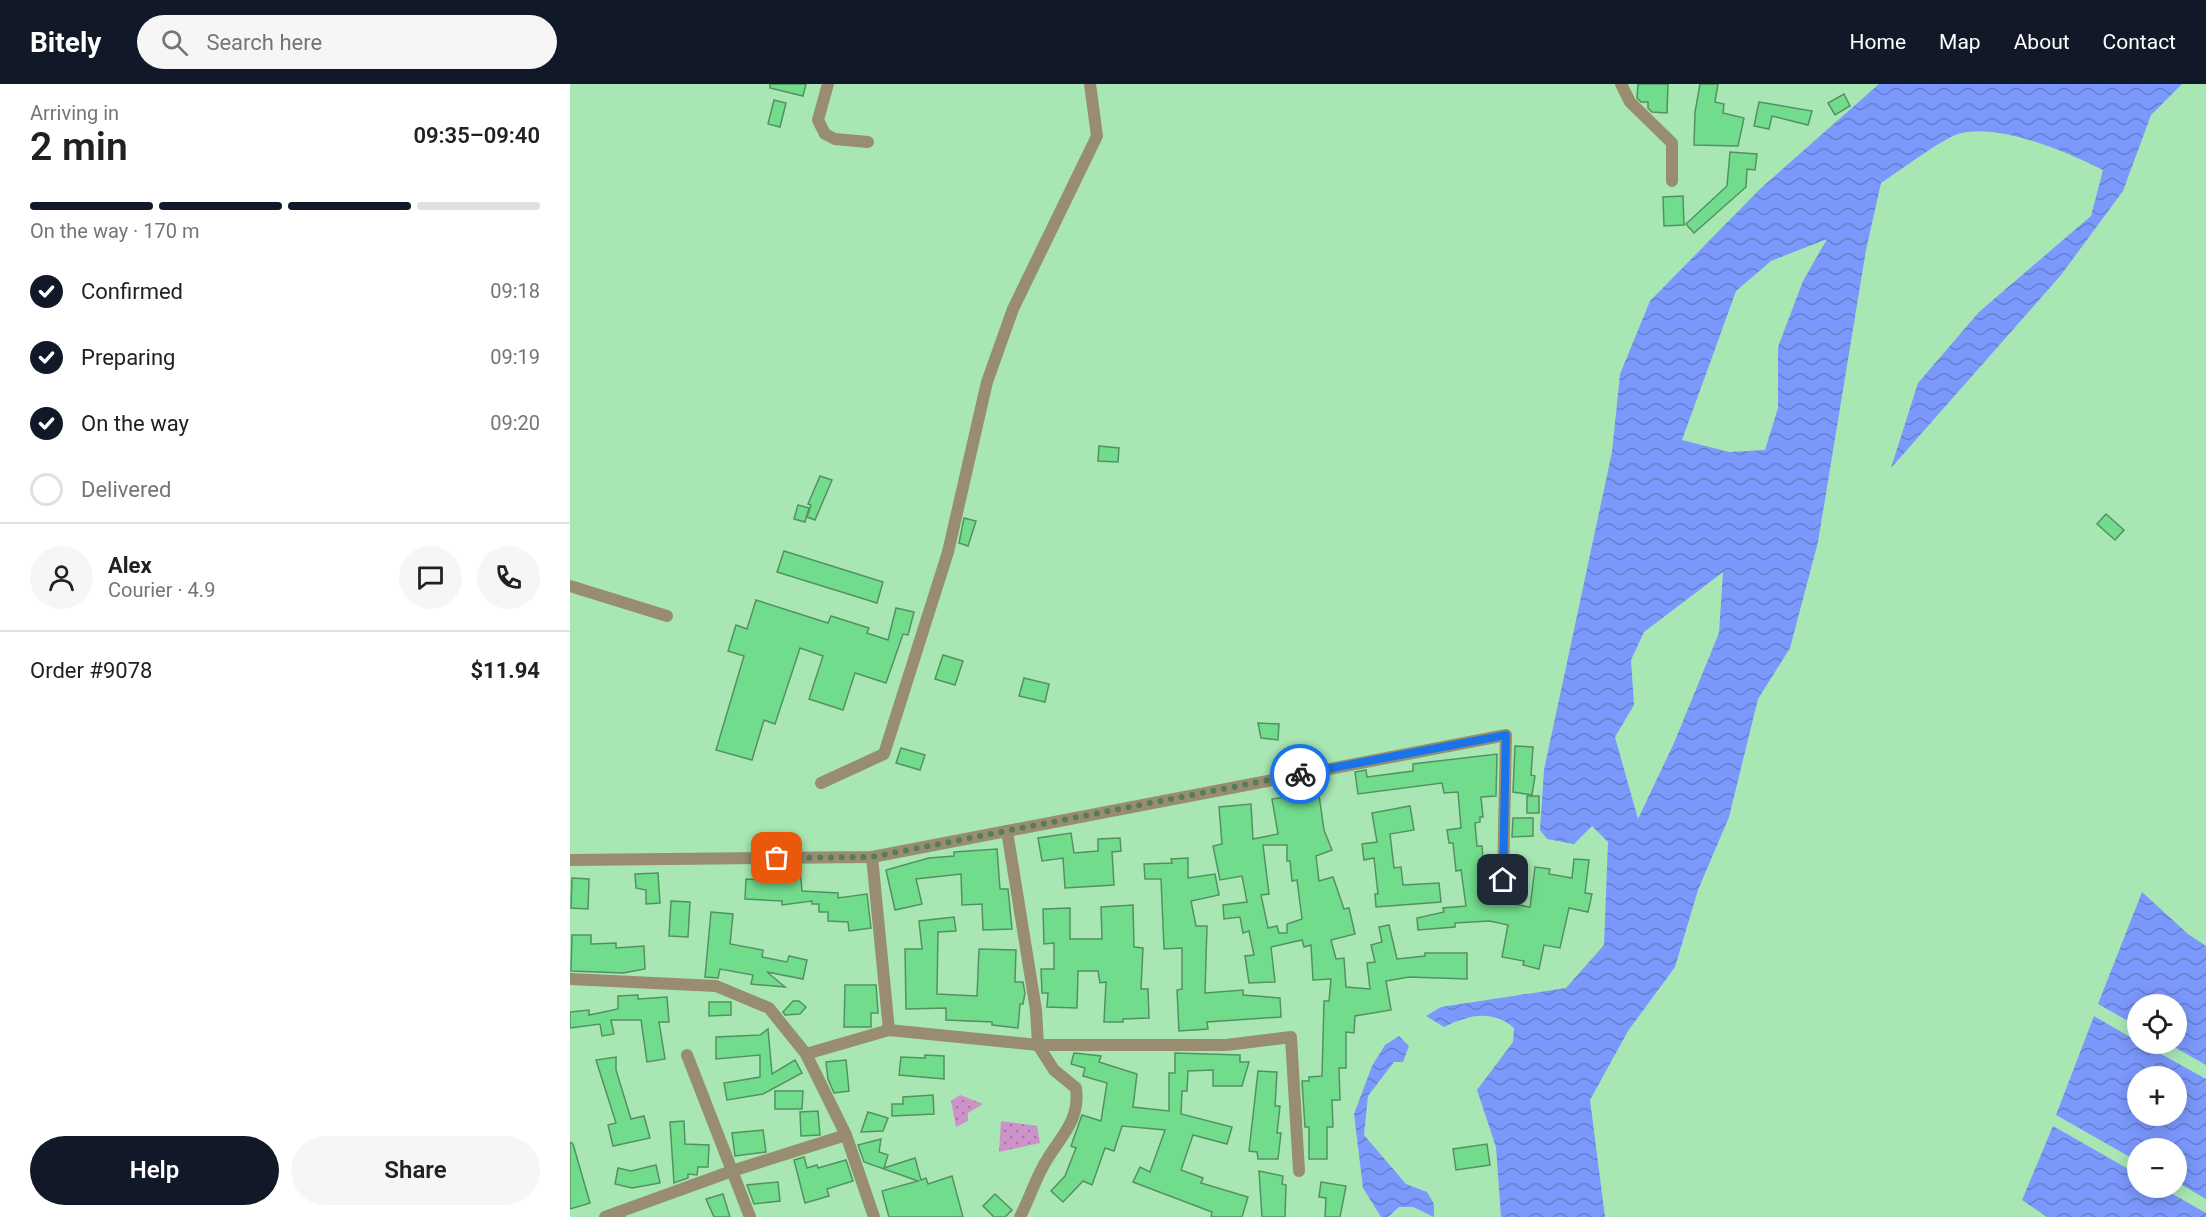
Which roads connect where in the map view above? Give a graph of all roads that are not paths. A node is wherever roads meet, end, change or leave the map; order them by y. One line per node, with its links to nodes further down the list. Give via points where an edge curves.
1 (828, 84): 4 (street, via 818,120 825,135)
2 (1090, 84): 8 (street, via 1097,136 1013,309 987,382 948,552 884,754)
3 (1622, 84): 5 (street, via 1630,102 1672,143)
4 (868, 142)
5 (1672, 181)
6 (570, 586): 7 (street)
7 (667, 616)
8 (821, 783)
9 (1007, 831): 10 (street); 12 (street, via 1506,735); 15 (street, via 1036,1010)
10 (872, 857): 11 (street); 14 (street)
11 (570, 860)
12 (1503, 880)
13 (570, 979): 16 (street, via 716,986 769,1008)
14 (889, 1030): 15 (street); 16 (street)
15 (1038, 1045): 20 (street, via 1226,1045 1291,1037); 25 (street, via 1054,1070 1076,1088 1078,1105)
16 (806, 1054): 18 (street)
17 (687, 1055): 19 (street)
18 (846, 1136): 19 (street); 24 (street)
19 (732, 1171): 21 (street); 23 (street)
20 (1299, 1171)
21 (619, 1215): 22 (street)
22 (605, 1217)
23 (750, 1217)
24 (874, 1217)
25 (1020, 1217)

